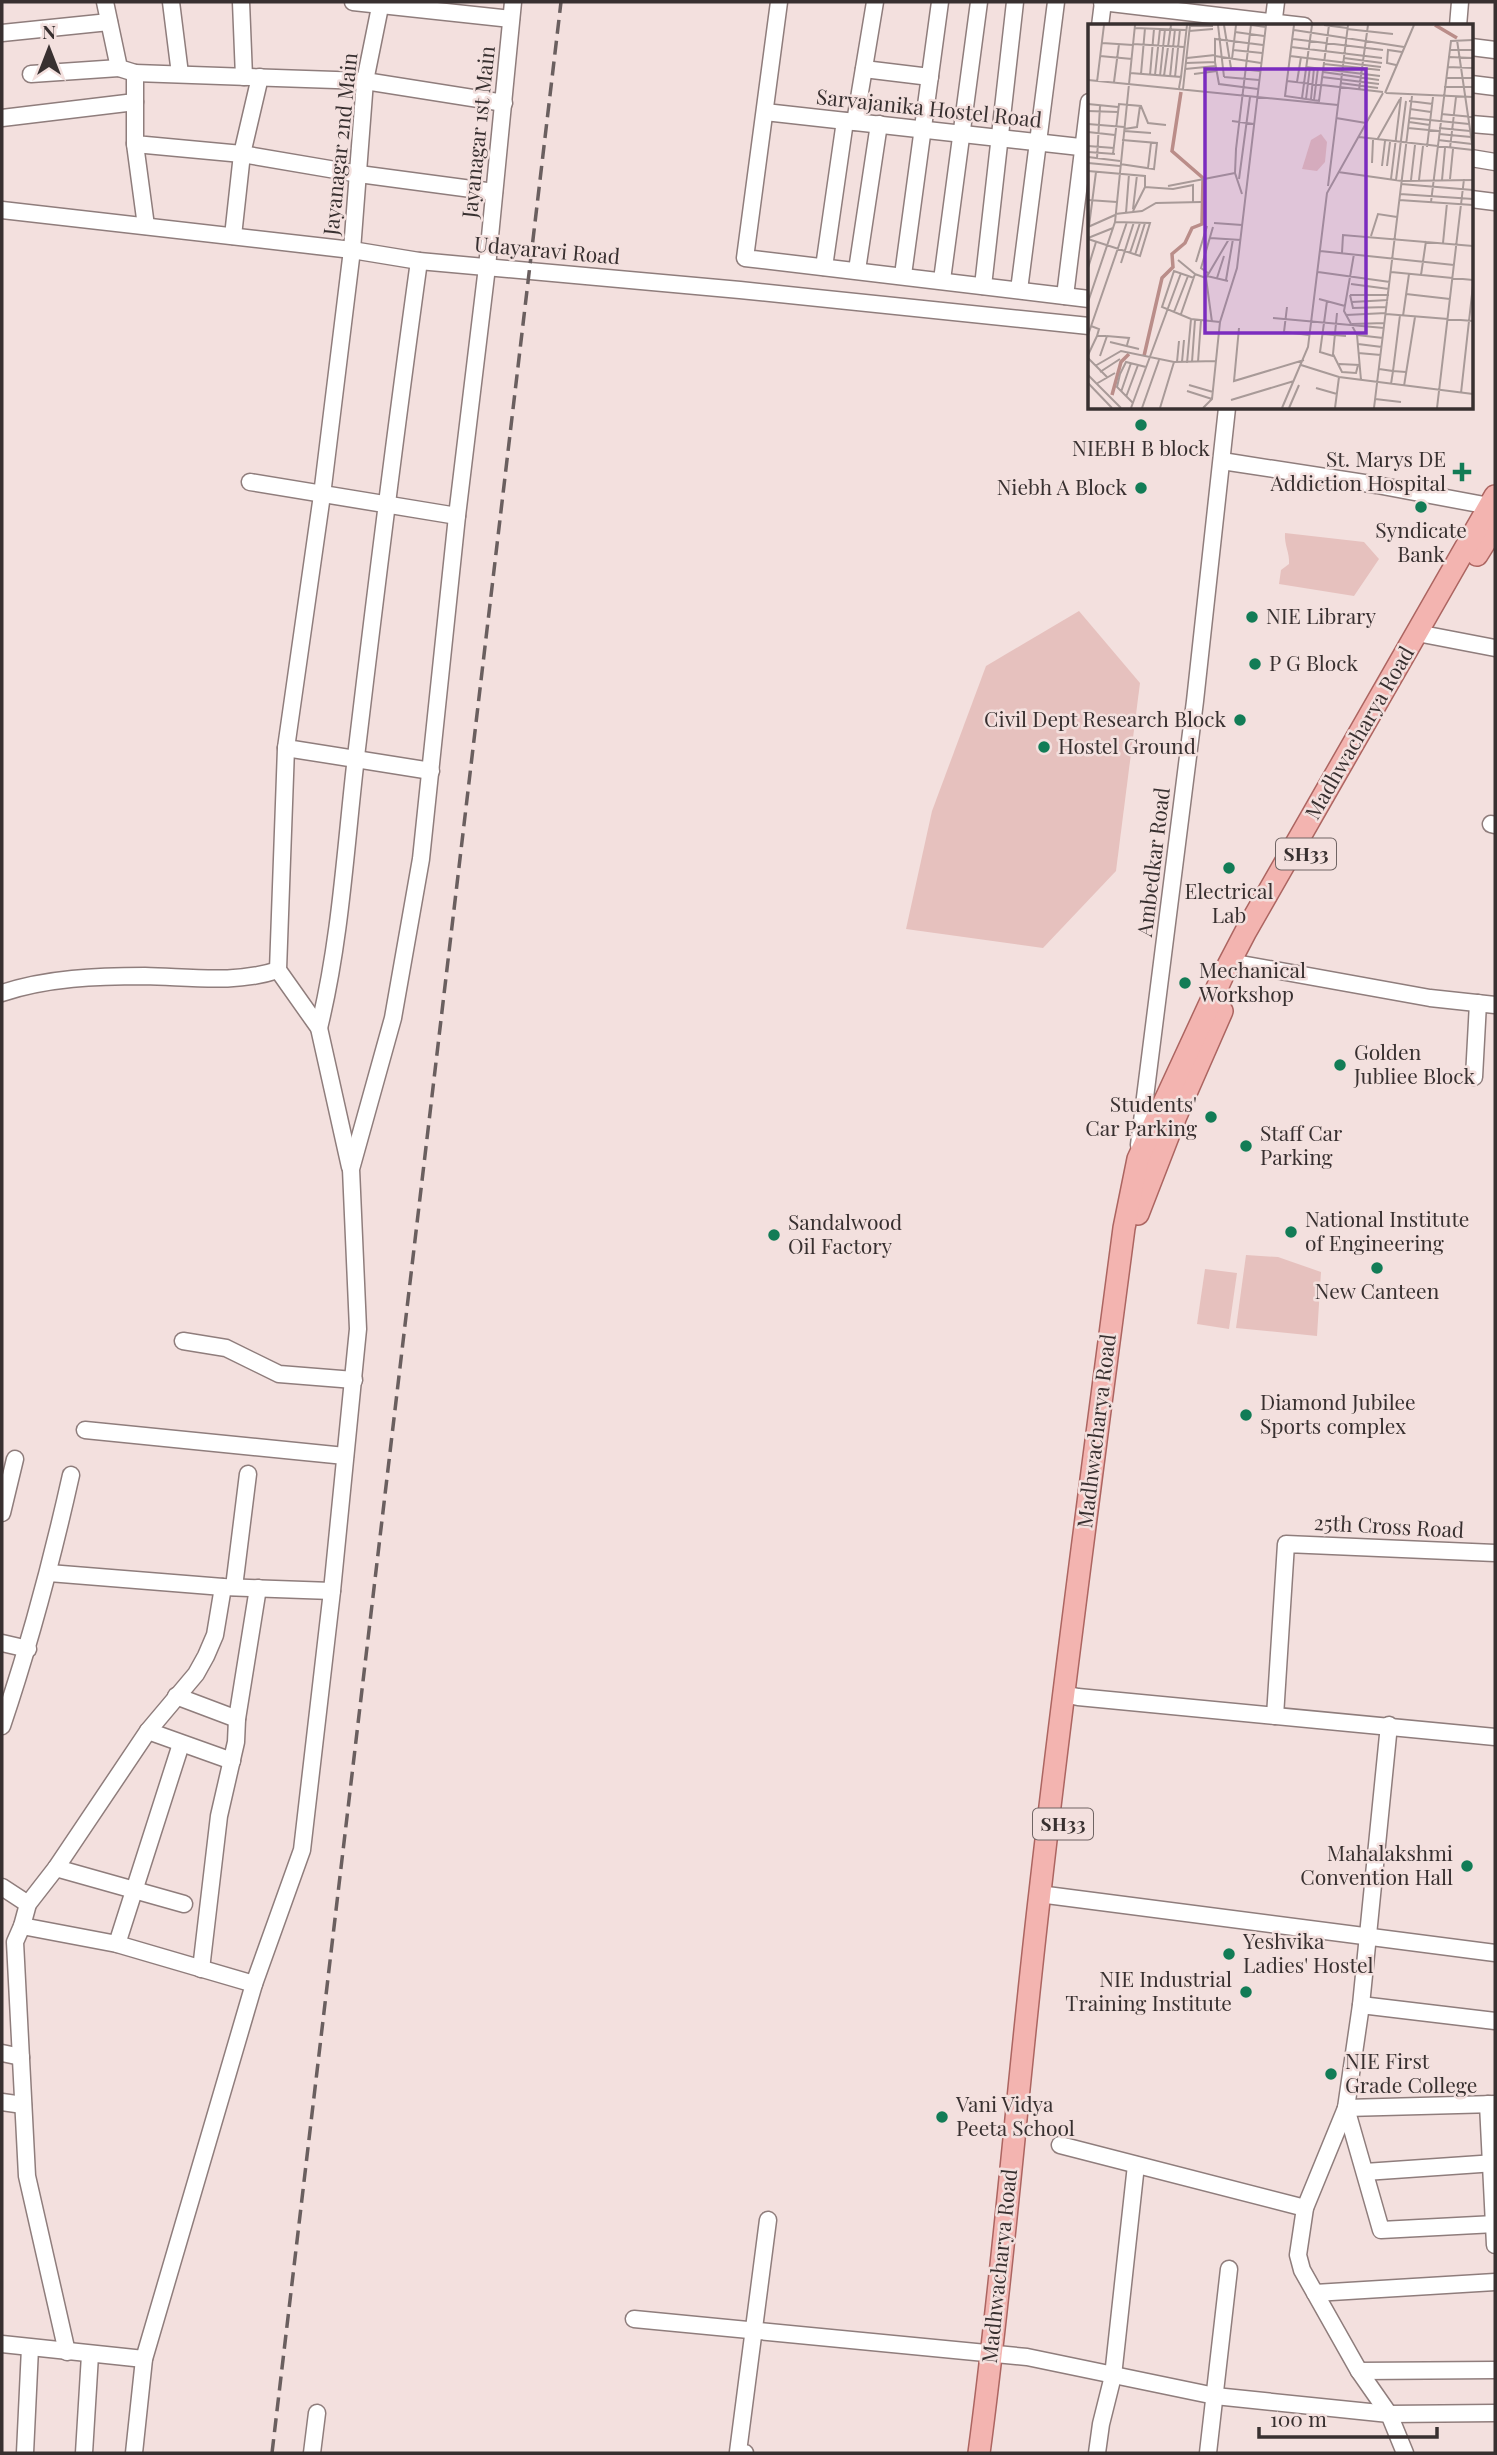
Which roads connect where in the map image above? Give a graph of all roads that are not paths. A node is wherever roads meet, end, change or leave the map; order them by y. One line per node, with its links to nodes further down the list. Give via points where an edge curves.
1 (105, 2): 17 (street)
2 (171, 2): 27 (street)
3 (241, 2): 29 (street)
4 (353, 2): 15 (street)
5 (513, 2): 16 (street, Jayanagar 1st Main)
6 (779, 2): 35 (street)
7 (875, 2): 24 (street)
8 (940, 2): 28 (street)
9 (979, 2): 43 (street)
10 (1015, 2): 44 (street)
11 (1056, 2): 45 (street)
12 (1103, 2): 18 (street); 19 (street)
13 (1276, 2): 19 (street)
14 (1460, 2): 20 (street)
15 (381, 3): 16 (street); 30 (street, Jayanagar 2nd Main)
16 (511, 19): 34 (street, Jayanagar 1st Main)
17 (109, 22): 21 (street); 25 (street)
18 (1100, 24)
19 (1273, 24)
20 (1458, 24)
21 (2, 33)
22 (1472, 47): 23 (street)
23 (1495, 50)
24 (864, 69): 28 (street); 38 (street)
25 (127, 70): 26 (street); 27 (street); 33 (street)
26 (31, 74)
27 (180, 74): 29 (street)
28 (930, 76): 42 (street)
29 (252, 77): 30 (street); 48 (street)
30 (365, 82): 34 (street); 51 (street, Jayanagar 2nd Main)
31 (1472, 84): 32 (street)
32 (1495, 87)
33 (135, 102): 37 (street); 46 (street)
34 (504, 103): 52 (street, Jayanagar 1st Main)
35 (765, 112): 38 (street, Sarvajanika Hostel Road); 61 (street, via 745,258)
36 (1088, 117): 47 (street)
37 (2, 118)
38 (850, 121): 39 (street, Sarvajanika Hostel Road); 61 (street)
39 (879, 124): 42 (street, Sarvajanika Hostel Road); 62 (street)
40 (1472, 124): 41 (street)
41 (1495, 127)
42 (924, 128): 43 (street, Sarvajanika Hostel Road); 63 (street)
43 (963, 133): 44 (street, Sarvajanika Hostel Road); 64 (street)
44 (1001, 138): 45 (street, Sarvajanika Hostel Road); 65 (street)
45 (1038, 142): 47 (street, Sarvajanika Hostel Road); 66 (street)
46 (135, 144): 48 (street); 56 (street)
47 (1086, 148): 67 (street)
48 (242, 154): 51 (street); 57 (street)
49 (1472, 158): 50 (street)
50 (1495, 162)
51 (359, 174): 52 (street); 58 (street, Jayanagar 2nd Main)
52 (494, 192): 60 (street, Jayanagar 1st Main)
53 (1472, 199): 54 (street)
54 (1495, 202)
55 (2, 210): 56 (street, Udayaravi Road)
56 (146, 226): 57 (street, Udayaravi Road)
57 (233, 236): 58 (street, Udayaravi Road)
58 (352, 250): 59 (street, Udayaravi Road); 73 (street, Jayanagar 2nd Main)
59 (419, 261): 60 (street, Udayaravi Road); 74 (street)
60 (487, 267): 69 (street, Udayaravi Road); 76 (street, Jayanagar 1st Main)
61 (824, 267): 62 (street)
62 (857, 270): 63 (street)
63 (904, 275): 64 (street)
64 (942, 280): 65 (street)
65 (983, 286): 66 (street)
66 (1019, 290): 67 (street)
67 (1065, 296): 68 (street)
68 (1088, 299)
69 (1088, 326)
70 (1227, 410): 71 (street, Ambedkar Road)
71 (1222, 461): 75 (street); 89 (street, Ambedkar Road)
72 (250, 482): 73 (street)
73 (322, 495): 74 (street); 79 (street, Jayanagar 2nd Main)
74 (386, 505): 76 (street); 80 (street)
75 (1494, 509): 77 (main road, SH33)
76 (457, 516): 81 (street, Jayanagar 1st Main)
77 (1423, 634): 78 (street); 82 (main road, SH33)
78 (1495, 648)
79 (286, 748): 80 (street); 83 (street, Jayanagar 2nd Main)
80 (355, 761): 81 (street); 87 (street, via 331,979)
81 (431, 771): 90 (street, Jayanagar 1st Main, via 393,1018)
82 (1236, 964): 85 (street); 89 (main road, Madhwacharya Road); 91 (main road, SH33)
83 (278, 970): 84 (street, via 226,979 87,977 25,985); 87 (street)
84 (2, 993)
85 (1478, 1003): 86 (street); 88 (street)
86 (1495, 1005)
87 (319, 1028): 90 (street)
88 (1474, 1077)
89 (1138, 1159): 91 (street, Ambedkar Road); 108 (main road, Madhwacharya Road, via 1124,1228)
90 (351, 1169): 93 (street, via 358,1329)
91 (1143, 1196): 108 (main road, Madhwacharya Road / SH33, via 1132,1245)
92 (183, 1341): 93 (street, via 226,1348 279,1374)
93 (354, 1380): 95 (street)
94 (85, 1430): 95 (street)
95 (345, 1456): 104 (street)
96 (15, 1458): 99 (street)
97 (248, 1474): 102 (street)
98 (71, 1475): 101 (street)
99 (2, 1513)
100 (1495, 1553): 109 (street, 25th Cross Road, via 1286,1544)
101 (49, 1573): 102 (street); 106 (street)
102 (229, 1587): 103 (street); 107 (street, via 206,1656)
103 (258, 1588): 104 (street); 110 (street)
104 (332, 1591): 129 (street, via 302,1850)
105 (2, 1643): 106 (street)
106 (28, 1649): 112 (street)
107 (176, 1696): 110 (street); 113 (street)
108 (1071, 1696): 109 (street); 120 (main road, Madhwacharya Road / SH33)
109 (1275, 1716): 111 (street)
110 (237, 1719): 116 (street)
111 (1389, 1725): 114 (street); 124 (street)
112 (2, 1726)
113 (148, 1731): 115 (street); 117 (street)
114 (1495, 1737)
115 (181, 1744): 116 (street); 119 (street)
116 (232, 1761): 128 (street, via 219,1816)
117 (56, 1868): 119 (street); 121 (street)
118 (2, 1887): 121 (street)
119 (133, 1890): 122 (street); 126 (street)
120 (1047, 1895): 124 (street); 155 (main road, Madhwacharya Road / SH33)
121 (28, 1904): 123 (street)
122 (184, 1904)
123 (22, 1926): 125 (street); 126 (street)
124 (1367, 1938): 127 (street); 131 (street)
125 (8, 1940): 130 (street)
126 (117, 1944): 128 (street)
127 (1495, 1953)
128 (201, 1969): 129 (street)
129 (254, 1984): 157 (street)
130 (10, 1992): 134 (street)
131 (1361, 2004): 132 (street); 138 (street)
132 (1495, 2021)
133 (2, 2053): 134 (street)
134 (21, 2057): 137 (street)
135 (2, 2102): 137 (street)
136 (1492, 2104): 138 (street); 140 (street)
137 (23, 2105): 154 (street, via 27,2176)
138 (1346, 2108): 142 (street); 143 (street)
139 (1059, 2145): 141 (street)
140 (1493, 2163): 142 (street); 145 (street)
141 (1136, 2165): 143 (street); 160 (street)
142 (1365, 2172): 145 (street, via 1381,2230)
143 (1305, 2208): 149 (street, via 1298,2255)
144 (768, 2220): 151 (street)
145 (1495, 2224): 146 (street)
146 (1495, 2245)
147 (1229, 2269): 161 (street)
148 (1495, 2282): 149 (street)
149 (1315, 2292): 159 (street)
150 (634, 2319): 151 (street)
151 (755, 2331): 155 (street); 169 (street, via 738,2452)
152 (2, 2344): 153 (street)
153 (30, 2348): 154 (street); 165 (street)
154 (66, 2352): 156 (street)
155 (999, 2354): 160 (street); 170 (main road, Madhwacharya Road); 171 (main road, Madhwacharya Road / SH33)
156 (90, 2355): 157 (street); 166 (street)
157 (144, 2359): 167 (street)
158 (1495, 2370): 159 (street)
159 (1359, 2371): 164 (street)
160 (1113, 2376): 161 (street); 172 (street)
161 (1215, 2396): 164 (street); 173 (street)
162 (317, 2413): 168 (street)
163 (1495, 2413): 164 (street)
164 (1389, 2414): 174 (street)
165 (25, 2453)
166 (84, 2453)
167 (134, 2453)
168 (312, 2453)
169 (745, 2453)
170 (979, 2453)
171 (993, 2453)
172 (1097, 2453)
173 (1208, 2453)
174 (1405, 2453)

